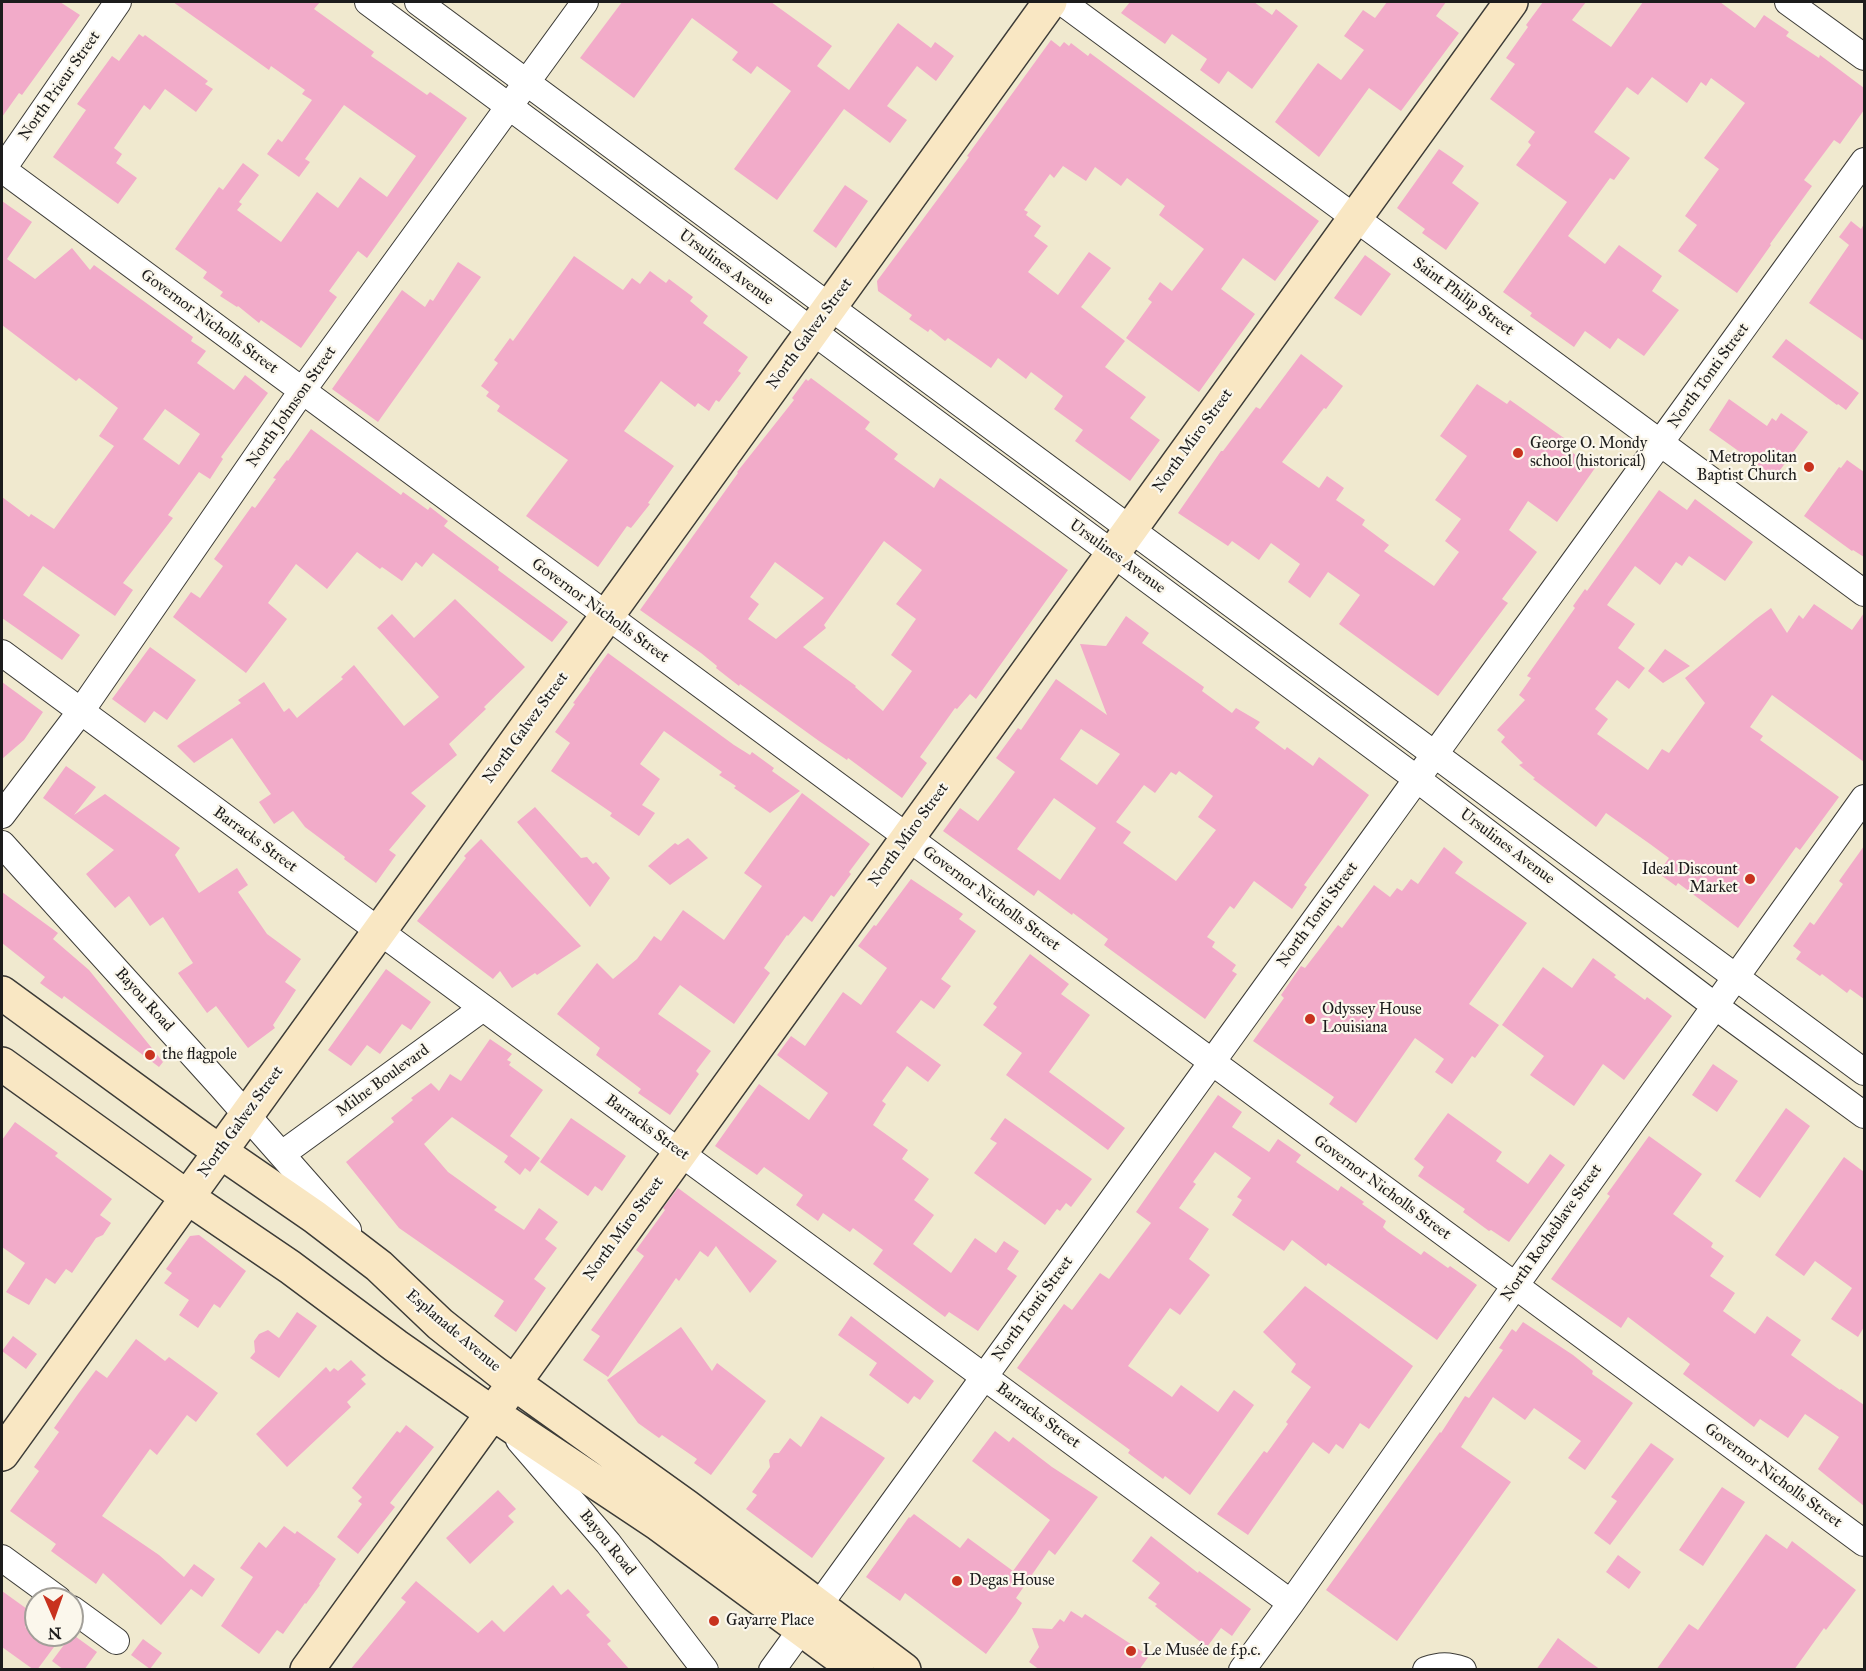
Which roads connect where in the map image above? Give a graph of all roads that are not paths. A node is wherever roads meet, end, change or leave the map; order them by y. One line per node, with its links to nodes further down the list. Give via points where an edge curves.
1 (118, 2): 13 (street, North Prieur Street)
2 (368, 2): 11 (street, Ursulines Avenue)
3 (418, 2): 10 (street, Ursulines Avenue)
4 (585, 2): 10 (street, North Johnson Street)
5 (1050, 2): 15 (street, North Galvez Street)
6 (1062, 2): 14 (street, Saint Philip Street)
7 (1511, 2): 14 (street, North Miro Street)
8 (1788, 2): 9 (street)
9 (1864, 57)
10 (527, 82): 11 (street, North Johnson Street); 15 (street, Ursulines Avenue)
11 (509, 106): 15 (street, Ursulines Avenue); 16 (street, North Johnson Street)
12 (1864, 160): 17 (street, North Tonti Street)
13 (2, 170): 16 (street, Governor Nicholls Street)
14 (1355, 217): 17 (street, Saint Philip Street); 18 (street, North Miro Street)
15 (821, 320): 18 (street, Ursulines Avenue); 20 (street, North Galvez Street)
16 (302, 391): 20 (street, Governor Nicholls Street); 22 (street, North Johnson Street)
17 (1660, 442): 19 (street, Saint Philip Street); 23 (street, North Tonti Street)
18 (1122, 541): 23 (street, Ursulines Avenue); 24 (street, Ursulines Avenue); 27 (street, North Miro Street)
19 (1864, 592)
20 (607, 616): 27 (street, Governor Nicholls Street); 29 (street, North Galvez Street)
21 (2, 653): 22 (street, Barracks Street)
22 (81, 711): 26 (street, North Johnson Street); 29 (street, Barracks Street)
23 (1436, 753): 24 (street, North Tonti Street); 30 (street, Ursulines Avenue)
24 (1417, 779): 32 (street, Ursulines Avenue); 34 (street, North Tonti Street)
25 (1864, 798): 30 (street, North Rocheblave Street)
26 (2, 815)
27 (908, 838): 34 (street, Governor Nicholls Street); 40 (street, North Miro Street)
28 (2, 844): 37 (street, Bayou Road)
29 (379, 931): 33 (street, Barracks Street); 37 (street, North Galvez Street)
30 (1736, 977): 32 (street, North Rocheblave Street); 36 (street, Ursulines Avenue)
31 (2, 993): 39 (street, Esplanade Avenue)
32 (1715, 1006): 38 (street, Ursulines Avenue); 44 (street, North Rocheblave Street)
33 (483, 1008): 40 (street, Barracks Street); 41 (street, Milne Boulevard)
34 (1211, 1062): 44 (street, Governor Nicholls Street); 45 (street, North Tonti Street)
35 (2, 1064): 42 (street, Esplanade Avenue)
36 (1864, 1072)
37 (247, 1114): 39 (street, North Galvez Street); 41 (street, Bayou Road)
38 (1864, 1115)
39 (220, 1152): 42 (street, North Galvez Street); 43 (street, Esplanade Avenue)
40 (680, 1153): 45 (street, Barracks Street); 46 (street, North Miro Street)
41 (282, 1154): 43 (street, Bayou Road)
42 (187, 1197): 47 (street, Esplanade Avenue); 48 (street, North Galvez Street)
43 (379, 1266): 46 (street, Esplanade Avenue, via 440,1324)
44 (1515, 1286): 49 (street, Governor Nicholls Street); 52 (street, North Rocheblave Street)
45 (984, 1376): 52 (street, Barracks Street); 53 (street, North Tonti Street)
46 (514, 1383): 47 (street, North Miro Street); 53 (street, Esplanade Avenue, via 687,1508)
47 (498, 1417): 53 (street, Esplanade Avenue, via 657,1523); 56 (street, North Miro Street); 57 (street, Bayou Road, via 608,1543)
48 (2, 1454)
49 (1864, 1544)
50 (2, 1558): 51 (street)
51 (42, 1587)
52 (1291, 1603): 61 (street, North Rocheblave Street)
53 (810, 1617): 58 (street, North Tonti Street); 59 (street, Esplanade Avenue); 60 (street, Esplanade Avenue)
54 (84, 1618): 55 (street)
55 (116, 1641)
56 (307, 1670)
57 (705, 1670)
58 (772, 1670)
59 (857, 1670)
60 (904, 1670)
61 (1242, 1670)
62 (1426, 1670): 63 (street, via 1439,1665)
63 (1463, 1670)

